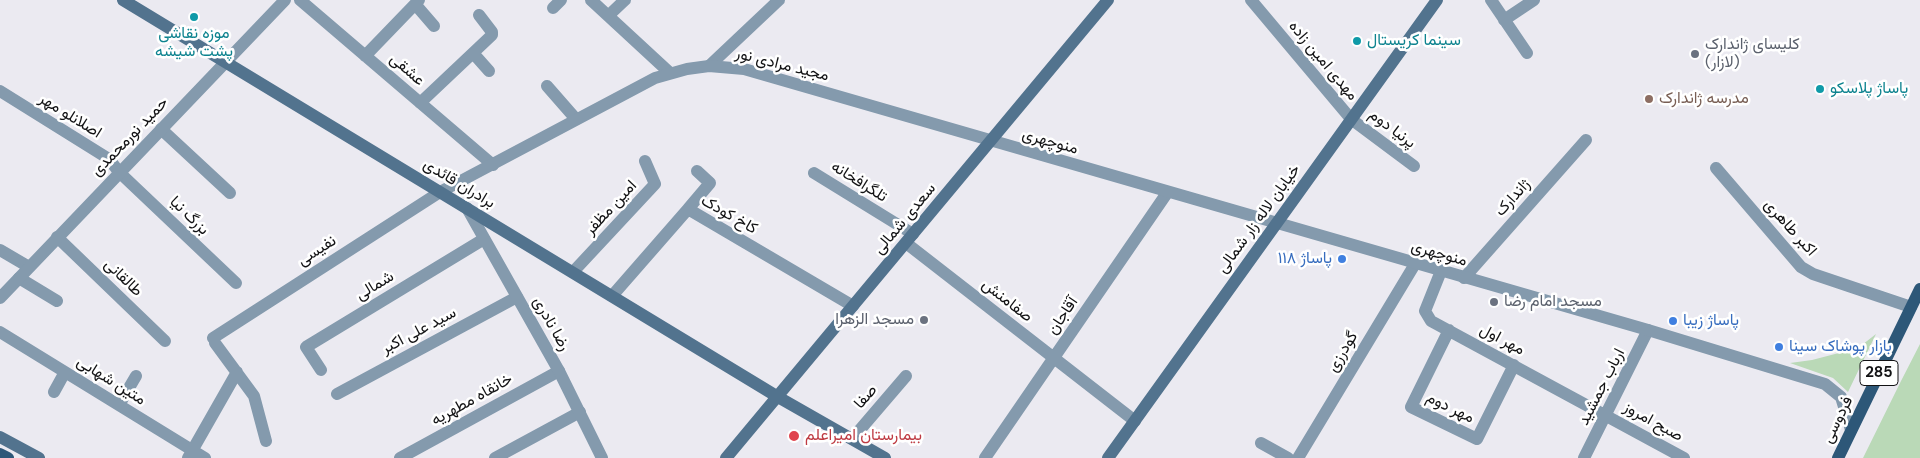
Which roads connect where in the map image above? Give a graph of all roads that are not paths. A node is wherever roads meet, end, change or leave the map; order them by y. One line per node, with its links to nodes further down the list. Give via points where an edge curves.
1 (123, 0): 20 (main road, برادران قائدی)
2 (285, 0): 20 (street, حمید نورمحمدی)
3 (300, 0): 19 (street, عشقی)
4 (591, 0): 14 (street)
5 (625, 0): 14 (street)
6 (780, 0): 21 (street)
7 (1108, 0): 31 (main road, سعدی شمالی)
8 (1251, 0): 28 (street, مهدی امین زاده)
9 (1490, 0): 15 (street)
10 (1534, 0): 15 (street)
11 (1434, 1): 28 (main road, خیابان لاله زار شمالی)
12 (417, 2): 16 (street); 19 (street)
13 (479, 15): 17 (street, via 492,35)
14 (608, 16): 23 (street)
15 (1504, 20): 18 (street)
16 (434, 26)
17 (473, 53): 22 (street); 26 (street)
18 (1527, 53)
19 (365, 56): 26 (street, عشقی)
20 (225, 62): 29 (street, حمید نورمحمدی); 39 (main road, برادران قائدی)
21 (708, 66): 23 (street, مجید مرادی نور); 31 (street, مجید مرادی نور, via 756,72)
22 (489, 71)
23 (670, 73): 27 (street, مجید مرادی نور)
24 (546, 86): 27 (street)
25 (0, 92): 37 (street, اصلانلو مهر, via 109,159)
26 (420, 103): 33 (street, عشقی)
27 (575, 118): 33 (street, مجید مرادی نور)
28 (1352, 119): 34 (street, پرنیا دوم); 44 (main road, خیابان لاله زار شمالی)
29 (161, 129): 37 (street, حمید نورمحمدی); 40 (street)
30 (1586, 140): 54 (street, ژاندارک)
31 (990, 142): 41 (street, منوچهری); 46 (main road, سعدی شمالی)
32 (645, 161): 52 (street, امین مظفر, via 655,184)
33 (493, 165): 39 (street, مجید مرادی نور)
34 (1414, 166)
35 (1716, 168): 62 (street, اکبر طاهری, via 1801,267)
36 (697, 171): 43 (street, via 710,183)
37 (119, 172): 45 (street, حمید نورمحمدی); 55 (street, بزرگ نیا)
38 (814, 173): 46 (street, تلگرافخانه)
39 (440, 192): 42 (main road, برادران قائدی); 72 (street, نفیسی, via 214,341)
40 (230, 193)
41 (1167, 193): 44 (street, منوچهری); 67 (street, آقاجان)
42 (467, 208): 47 (street, رضا نادری); 52 (main road, برادران قائدی)
43 (688, 209): 57 (street, کاخ کودک); 61 (street, کاخ کودک)
44 (1277, 223): 49 (street, منوچهری); 81 (main road, خیابان لاله زار شمالی)
45 (57, 237): 50 (street, حمید نورمحمدی); 66 (street, طالقانی)
46 (910, 238): 61 (main road, سعدی شمالی); 67 (street, صفامنش)
47 (484, 239): 58 (street, رضا نادری); 69 (street, شمالی, via 306,347)
48 (0, 250): 50 (street)
49 (1415, 264): 51 (street, منوچهری); 100 (street, گودرزی)
50 (29, 267): 53 (street, حمید نورمحمدی)
51 (1441, 271): 54 (street, منوچهری); 63 (street, مهر اول, via 1425,314)
52 (573, 272): 57 (main road, برادران قائدی)
53 (19, 278): 59 (street, حمید نورمحمدی); 60 (street)
54 (1464, 278): 64 (street, منوچهری)
55 (236, 283)
56 (1920, 288): 62 (main road, فردوسی / 285)
57 (612, 296): 77 (main road, برادران قائدی)
58 (517, 297): 70 (street, رضا نادری); 76 (street, سید علی اکبر)
59 (0, 298)
60 (58, 301)
61 (854, 306): 77 (main road, سعدی شمالی)
62 (1911, 307): 82 (main road, فردوسی / 285)
63 (1448, 330): 68 (street, مهر اول); 68 (street, مهر دوم, via 1411,407 1477,440)
64 (1648, 330): 80 (street, ارباب جمشید); 82 (street, منوچهری, via 1825,384 1840,397)
65 (0, 332): 71 (street, متین شهابی)
66 (165, 341)
67 (1054, 358): 81 (street, صفامنش); 98 (street, آقاجان)
68 (1514, 365): 80 (street, مهر اول)
69 (321, 370)
70 (559, 371): 79 (street, رضا نادری); 93 (street, خانقاه مطهریه)
71 (65, 372): 75 (street); 78 (street, متین شهابی)
72 (237, 372): 85 (street, نفیسی, via 257,403); 88 (street)
73 (136, 376): 78 (street)
74 (906, 376): 84 (street, صفا)
75 (54, 392)
76 (337, 394)
77 (778, 397): 84 (main road, برادران قائدی); 96 (main road, سعدی شمالی)
78 (119, 405): 88 (street, متین شهابی)
79 (580, 412): 94 (street); 95 (street, رضا نادری)
80 (1606, 415): 101 (street, ارباب جمشید); 102 (street, صبح امروز)
81 (1135, 421): 89 (main road, خیابان لاله زار شمالی)
82 (1851, 430): 103 (main road, فردوسی / 285)
83 (0, 437): 91 (main road)
84 (852, 439): 97 (main road, برادران قائدی)
85 (266, 441)
86 (1261, 443): 99 (street)
87 (0, 454): 90 (main road)
88 (190, 454): 92 (street, متین شهابی)
89 (1112, 457)
90 (8, 458)
91 (39, 458)
92 (205, 458)
93 (400, 458)
94 (495, 458)
95 (602, 458)
96 (726, 458)
97 (885, 458)
98 (985, 458)
99 (1288, 458)
100 (1298, 458)
101 (1584, 458)
102 (1684, 458)
103 (1838, 458)

